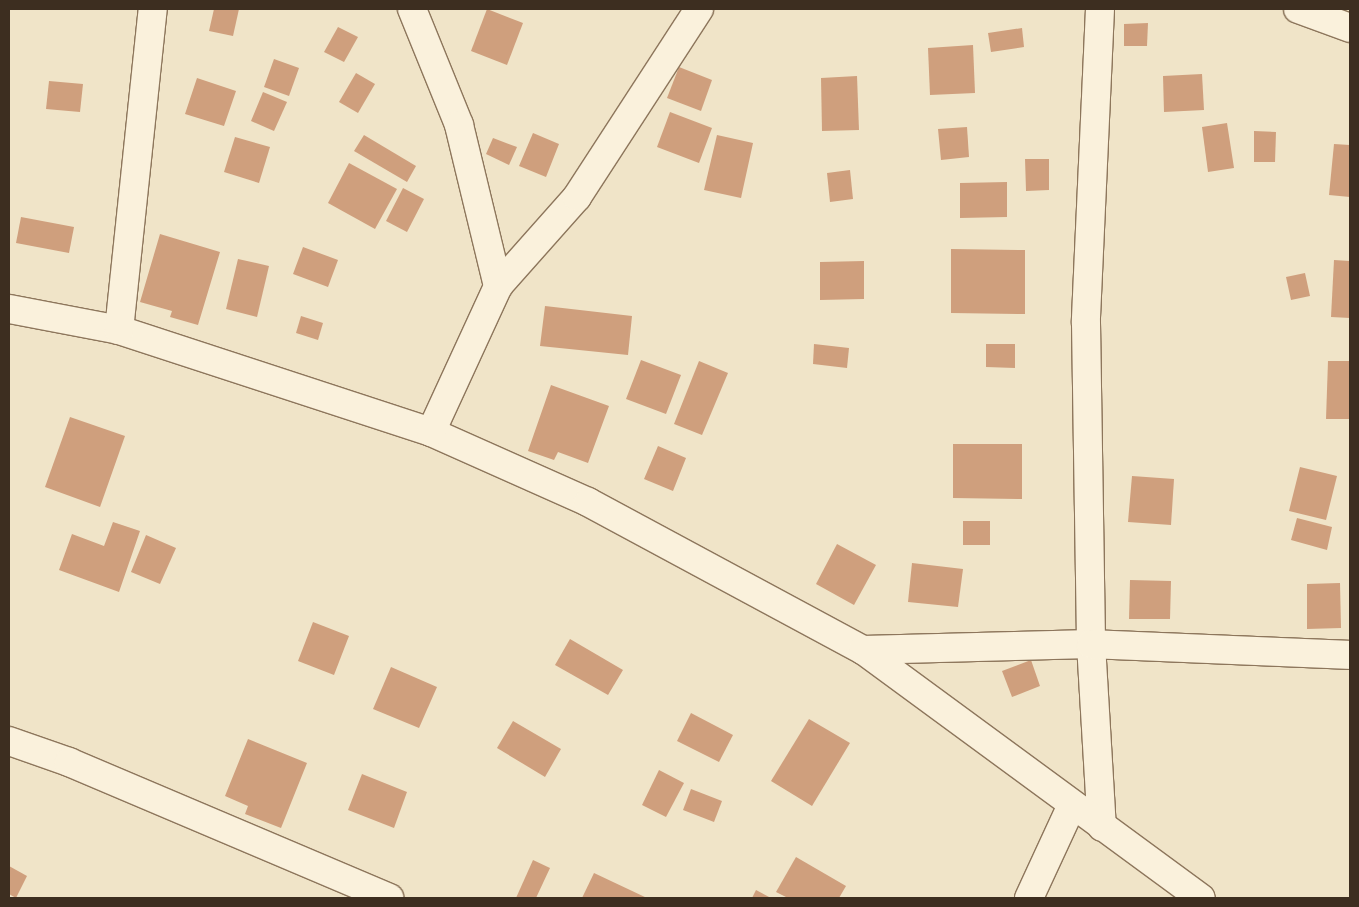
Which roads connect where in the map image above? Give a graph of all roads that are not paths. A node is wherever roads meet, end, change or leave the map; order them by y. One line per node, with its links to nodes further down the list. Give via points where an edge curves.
1 (153, 9): 9 (street)
2 (412, 9): 7 (street, via 459,125)
3 (699, 9): 7 (street, via 577,197)
4 (1100, 9): 11 (street, via 1086,323)
5 (1298, 9): 6 (street)
6 (1350, 28)
7 (498, 286): 10 (street)
8 (9, 309): 9 (street)
9 (119, 330): 10 (street)
10 (430, 432): 12 (street, via 588,502)
11 (1091, 644): 12 (street); 13 (street); 16 (street)
12 (863, 650): 15 (street)
13 (1350, 655)
14 (9, 741): 17 (street, via 69,762)
15 (1072, 805): 16 (street); 18 (street)
16 (1102, 827): 19 (street)
17 (389, 898)
18 (1028, 898)
19 (1201, 898)

